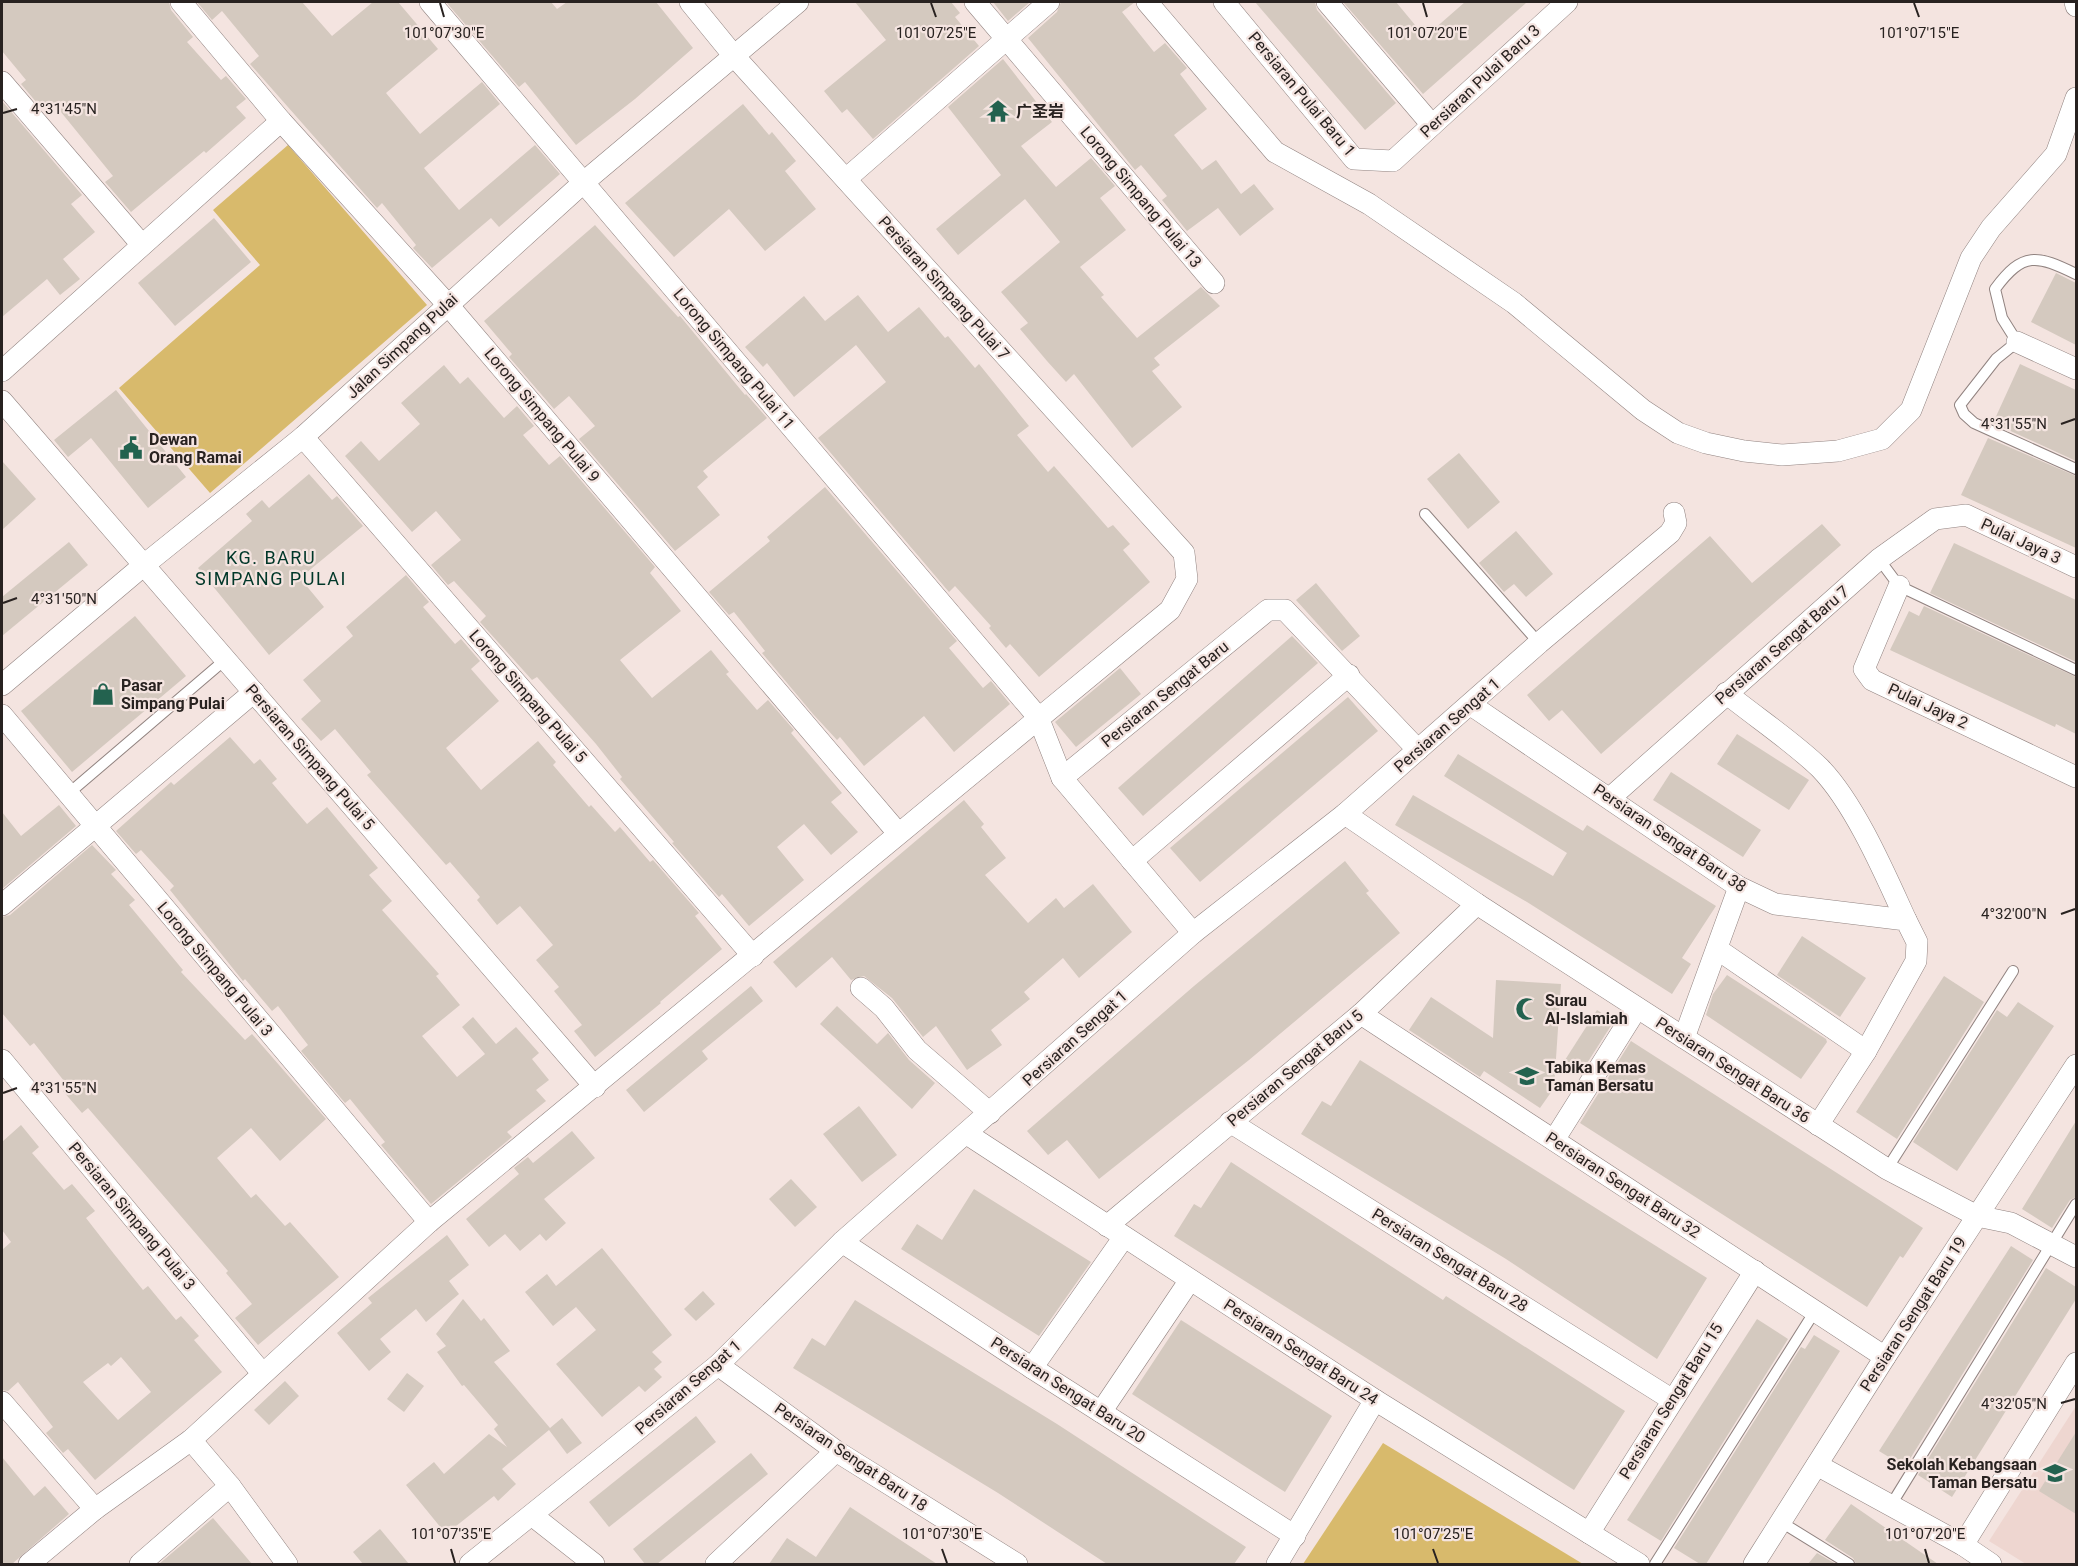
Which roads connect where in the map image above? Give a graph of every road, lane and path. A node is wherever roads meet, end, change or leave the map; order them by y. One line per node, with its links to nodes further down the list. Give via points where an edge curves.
1 (181, 2): 15 (street, Lorong Simpang Pulai 9)
2 (430, 2): 19 (street, Lorong Simpang Pulai 11)
3 (690, 2): 12 (street, Persiaran Simpang Pulai 7)
4 (798, 2): 12 (street, Jalan Simpang Pulai)
5 (975, 2): 11 (street, Lorong Simpang Pulai 13)
6 (1049, 2): 11 (street)
7 (1147, 2): 14 (street, via 1275,152 1369,204 1514,303 1643,410 1678,433 1706,443 1782,455 1838,451 1882,439 1911,410 1971,258 1991,228 2056,154)
8 (1224, 2): 17 (street, Persiaran Pulai Baru 1, via 1354,159)
9 (1327, 2): 16 (street)
10 (1567, 2): 16 (street, Persiaran Pulai Baru 3)
11 (1005, 37): 18 (street); 22 (street, Lorong Simpang Pulai 13)
12 (734, 56): 18 (street, Persiaran Simpang Pulai 7); 19 (street, Jalan Simpang Pulai)
13 (2, 82): 20 (street)
14 (2076, 98)
15 (281, 121): 20 (street); 23 (street, Lorong Simpang Pulai 9)
16 (1432, 125): 17 (street, Persiaran Pulai Baru 3)
17 (1393, 161)
18 (846, 179): 46 (street, Persiaran Simpang Pulai 7, via 1184,553 1187,579 1170,610)
19 (584, 182): 23 (street, Jalan Simpang Pulai); 46 (street, Lorong Simpang Pulai 11)
20 (142, 245): 26 (street)
21 (2076, 274): 24 (lane, via 2047,260 2025,259 2008,272 1995,289 2002,318)
22 (1214, 283)
23 (448, 305): 28 (street, Jalan Simpang Pulai); 54 (street, Lorong Simpang Pulai 9)
24 (2018, 342): 25 (street); 29 (lane, via 1996,359 1971,389 1960,405 1964,414 1974,423)
25 (2076, 369)
26 (2, 371)
27 (2, 401): 34 (street, Persiaran Simpang Pulai 5)
28 (303, 437): 34 (street, Jalan Simpang Pulai); 62 (street, Lorong Simpang Pulai 5)
29 (2076, 469)
30 (1674, 513): 37 (street, Persiaran Sengat 1, via 1676,523 1670,533)
31 (1425, 514): 37 (lane)
32 (1966, 515): 33 (street, Persiaran Sengat Baru 7, via 1935,519); 35 (street, Pulai Jaya 3)
33 (1879, 559): 36 (lane); 43 (street, Persiaran Sengat Baru 7)
34 (144, 565): 38 (street, Persiaran Simpang Pulai 5); 41 (street, Jalan Simpang Pulai)
35 (2076, 567)
36 (1899, 586): 39 (lane); 48 (street, Pulai Jaya 2, via 1864,669 1872,680)
37 (1539, 644): 44 (street, Persiaran Sengat 1)
38 (226, 659): 42 (street, Persiaran Simpang Pulai 5); 50 (lane)
39 (2076, 670)
40 (1349, 675): 47 (street); 49 (street, Persiaran Sengat Baru, via 1285,610 1268,610); 55 (street)
41 (2, 685)
42 (254, 692): 53 (street); 71 (street, Persiaran Simpang Pulai 5)
43 (1726, 693): 51 (street, Persiaran Sengat Baru 7); 59 (street, via 1820,768 1842,797)
44 (1471, 705): 47 (street, Persiaran Sengat 1); 51 (street, Persiaran Sengat Baru 38)
45 (2, 715): 50 (street, Lorong Simpang Pulai 3)
46 (1038, 717): 49 (street, Lorong Simpang Pulai 11); 54 (street)
47 (1418, 750): 52 (street, Persiaran Sengat 1)
48 (2076, 777)
49 (1062, 778): 55 (street, Lorong Simpang Pulai 11)
50 (68, 794): 53 (street, Lorong Simpang Pulai 3)
51 (1610, 798): 56 (street, Persiaran Sengat Baru 38)
52 (1345, 814): 57 (street, Persiaran Sengat Baru 36); 60 (street, Persiaran Sengat 1)
53 (94, 826): 58 (street); 80 (street, Lorong Simpang Pulai 3)
54 (898, 833): 62 (street)
55 (1132, 861): 60 (street, Lorong Simpang Pulai 11)
56 (1740, 887): 59 (street, Persiaran Sengat Baru 38, via 1774,904); 61 (street)
57 (1477, 904): 65 (street, Persiaran Sengat Baru 36); 66 (street, Persiaran Sengat Baru 5)
58 (2, 905)
59 (1906, 920): 68 (street, via 1917,942 1916,961)
60 (1193, 933): 72 (street, Persiaran Sengat 1)
61 (1716, 949): 67 (street); 68 (street)
62 (753, 956): 71 (street)
63 (2013, 971): 77 (lane)
64 (861, 988): 72 (street, via 884,1008 917,1050)
65 (1636, 1008): 67 (street, Persiaran Sengat Baru 36); 76 (street)
66 (1361, 1014): 73 (street, Persiaran Sengat Baru 5); 76 (street, Persiaran Sengat Baru 32)
67 (1683, 1038): 74 (street, Persiaran Sengat Baru 36)
68 (1866, 1051): 74 (street)
69 (2, 1060): 92 (street, Persiaran Simpang Pulai 3)
70 (2076, 1065): 79 (street, Persiaran Sengat Baru 19)
71 (595, 1087): 80 (street)
72 (990, 1113): 75 (street, Persiaran Sengat 1)
73 (1230, 1122): 81 (street, Persiaran Sengat Baru 5); 93 (street, Persiaran Sengat Baru 28)
74 (1818, 1125): 77 (street, Persiaran Sengat Baru 36)
75 (967, 1134): 81 (street, Persiaran Sengat Baru 24); 82 (street, Persiaran Sengat 1)
76 (1554, 1140): 85 (street, Persiaran Sengat Baru 32)
77 (1887, 1169): 79 (street, Persiaran Sengat Baru 36)
78 (2076, 1204): 83 (lane)
79 (1977, 1216): 83 (street, Persiaran Sengat Baru 36, via 2011,1223); 88 (street, Persiaran Sengat Baru 19)
80 (429, 1222): 92 (street)
81 (1116, 1231): 86 (street, Persiaran Sengat Baru 24); 91 (street, Persiaran Sengat Baru 5)
82 (842, 1242): 90 (street, Persiaran Sengat 1); 91 (street, Persiaran Sengat Baru 20)
83 (2052, 1244): 84 (street, Persiaran Sengat Baru 36); 101 (lane)
84 (2076, 1257)
85 (1755, 1271): 87 (street, Persiaran Sengat Baru 32); 93 (street, Persiaran Sengat Baru 15)
86 (1190, 1280): 94 (street, Persiaran Sengat Baru 24); 96 (street)
87 (1815, 1311): 88 (street, Persiaran Sengat Baru 32); 117 (lane)
88 (1885, 1357): 99 (street, Persiaran Sengat Baru 19)
89 (2076, 1364): 107 (street)
90 (718, 1365): 98 (street, Persiaran Sengat Baru 18); 103 (street, Persiaran Sengat 1)
91 (1032, 1368): 96 (street, Persiaran Sengat Baru 20)
92 (262, 1373): 97 (street)
93 (1671, 1399): 105 (street, Persiaran Sengat Baru 15)
94 (1375, 1400): 105 (street, Persiaran Sengat Baru 24); 106 (street)
95 (2, 1402): 102 (street)
96 (1101, 1412): 106 (street, Persiaran Sengat Baru 20)
97 (191, 1440): 100 (street); 102 (street)
98 (836, 1451): 113 (street); 114 (street, Persiaran Sengat Baru 18)
99 (1816, 1465): 101 (street); 104 (street, Persiaran Sengat Baru 19)
100 (230, 1486): 109 (street); 110 (street)
101 (1891, 1505): 107 (street)
102 (95, 1509): 108 (street)
103 (533, 1516): 111 (street, Persiaran Sengat 1); 112 (street)
104 (1781, 1522): 118 (street, Persiaran Sengat Baru 19); 119 (lane)
105 (1589, 1533): 116 (street, Persiaran Sengat Baru 24)
106 (1295, 1536): 115 (street)
107 (1963, 1545): 120 (street)
108 (29, 1564)
109 (140, 1564)
110 (287, 1564)
111 (470, 1564)
112 (594, 1564)
113 (716, 1564)
114 (1017, 1564)
115 (1277, 1564)
116 (1639, 1564)
117 (1655, 1564)
118 (1754, 1564)
119 (1849, 1564)
120 (1991, 1564)

